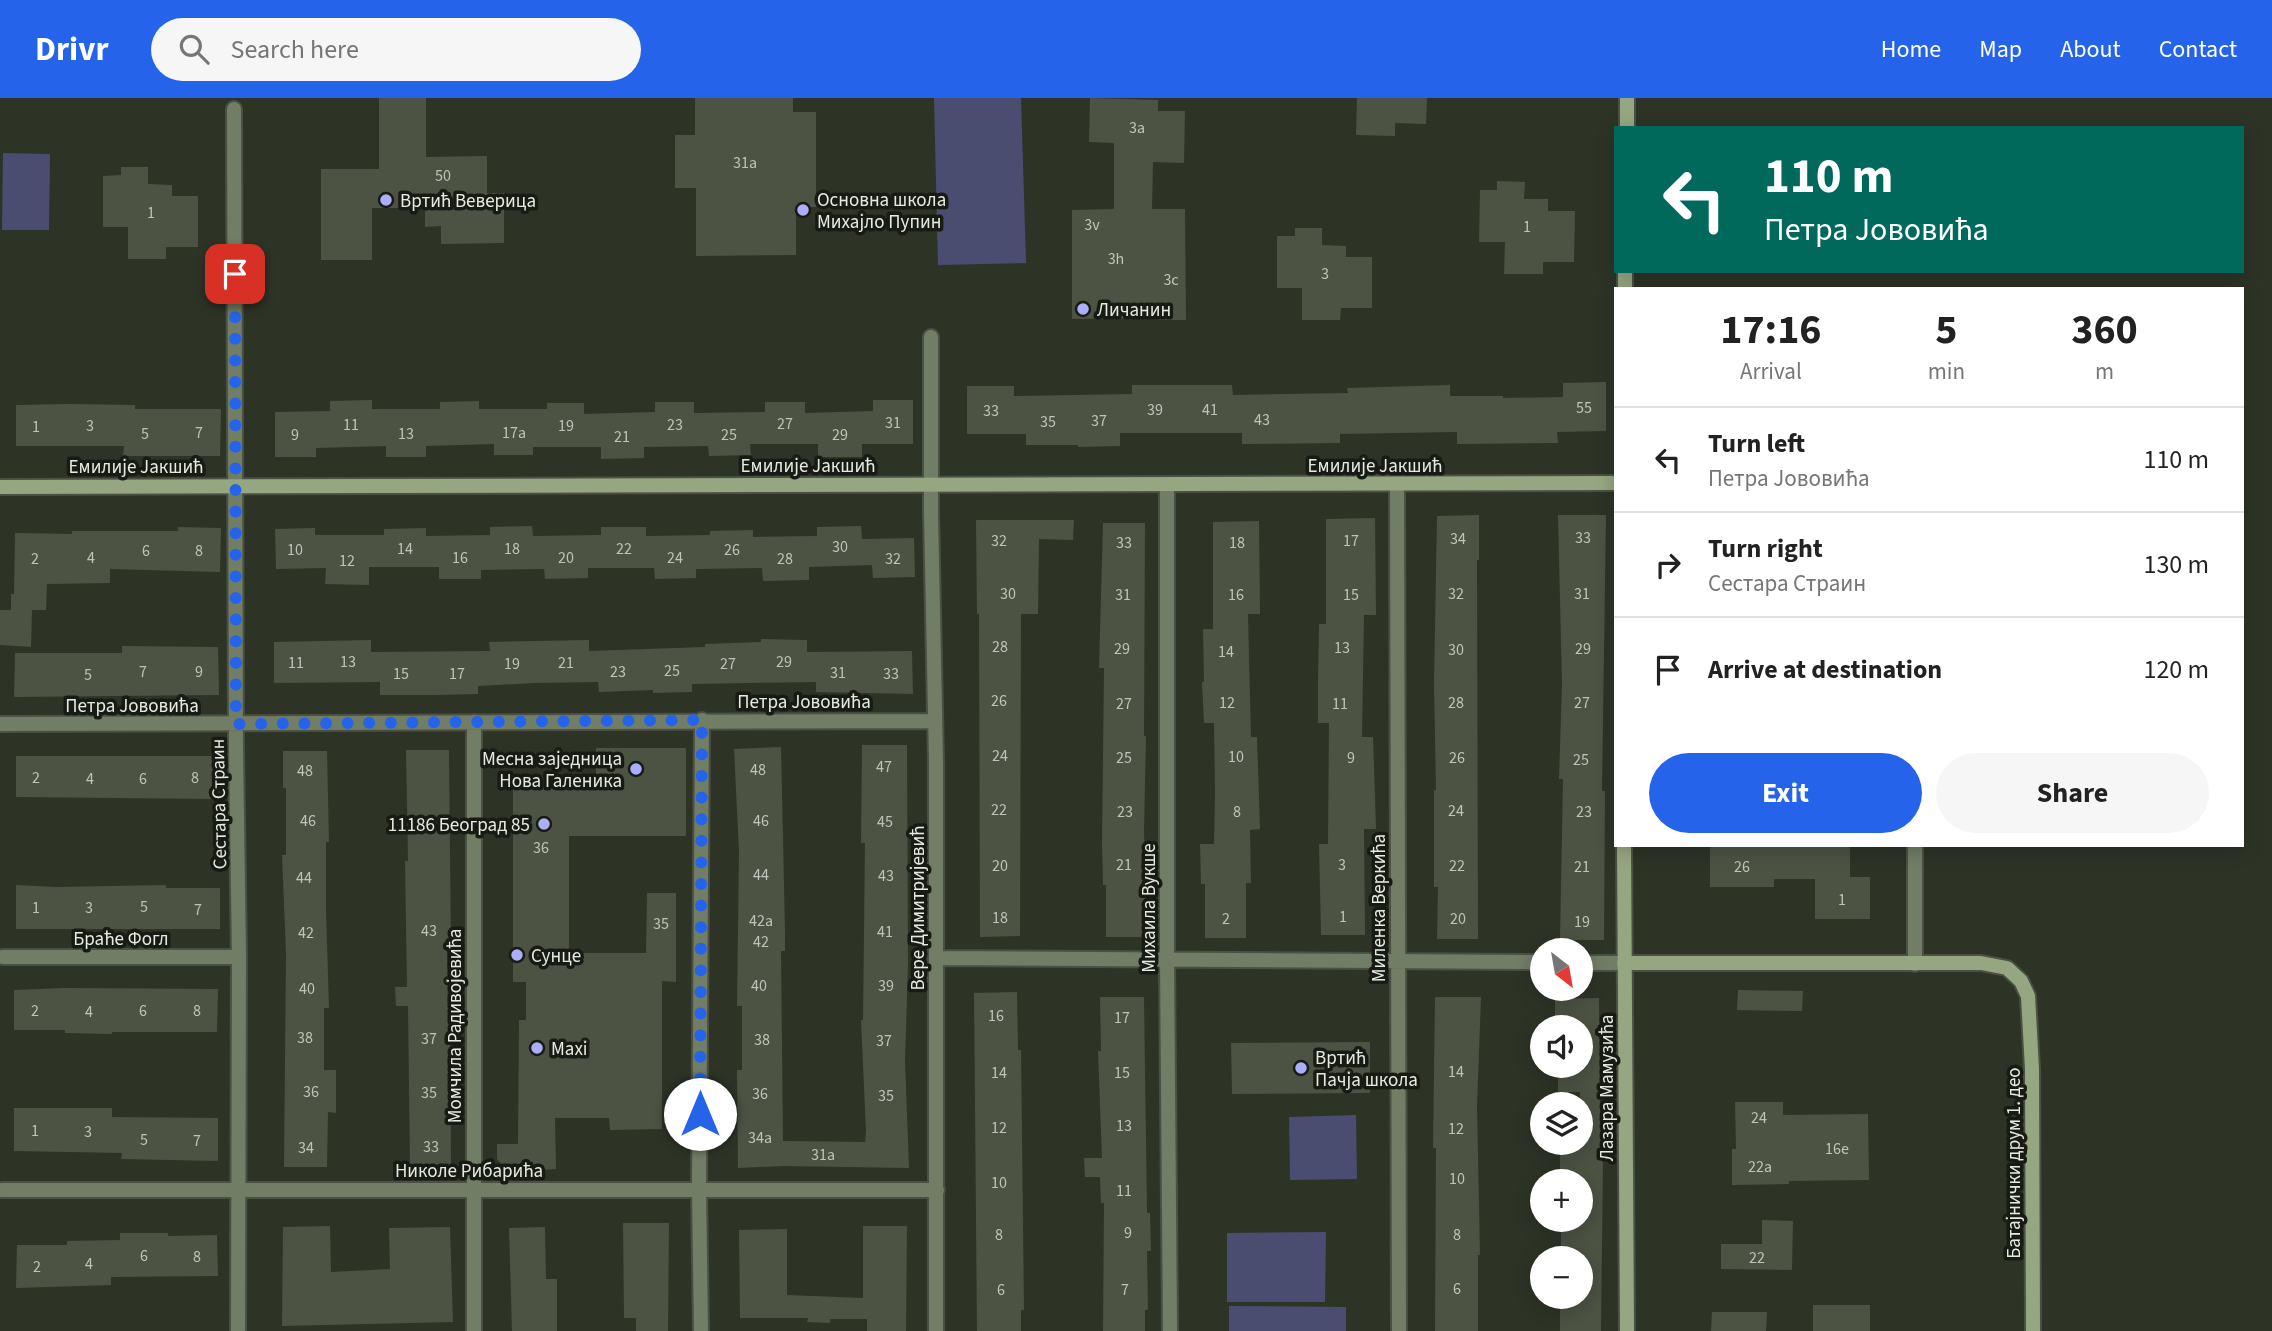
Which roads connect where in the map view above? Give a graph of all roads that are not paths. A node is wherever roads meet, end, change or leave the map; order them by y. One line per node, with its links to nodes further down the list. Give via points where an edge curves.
1 (1627, 98): 3 (street)
2 (234, 109): 7 (street, Сестара Страин)
3 (1627, 126)
4 (931, 338): 8 (street, Вере Димитријевић)
5 (1614, 482): 6 (street, Емилије Јакшић)
6 (1397, 484): 9 (street, Емилије Јакшић); 22 (street, Миленка Веркића)
7 (237, 485): 8 (street, Емилије Јакшић); 10 (street, Емилије Јакшић); 15 (street, Сестара Страин)
8 (931, 485): 9 (street, Емилије Јакшић); 12 (street, Вере Димитријевић)
9 (1167, 485): 21 (street, Михаила Вукше)
10 (0, 486)
11 (702, 720): 12 (street, Петра Јововића); 13 (street, Петра Јововића); 28 (street)
12 (935, 721): 20 (street, Вере Димитријевић)
13 (474, 722): 15 (street, Петра Јововића); 27 (street, Момчила Радивојевића)
14 (0, 724): 15 (street, Петра Јововића)
15 (236, 724): 19 (street, Сестара Страин)
16 (1624, 847): 25 (street, Лазара Мамузића)
17 (1915, 847): 26 (street)
18 (4, 957): 19 (street, Браће Фогл)
19 (239, 957): 30 (street, Сестара Страин)
20 (936, 958): 21 (street); 31 (street, Вере Димитријевић)
21 (1167, 960): 22 (street); 36 (street, Михаила Вукше)
22 (1397, 961): 23 (street); 37 (street, Миленка Веркића)
23 (1530, 962)
24 (1593, 963): 25 (street)
25 (1625, 963): 26 (street); 38 (street, Лазара Мамузића)
26 (1915, 964): 39 (street, Батајнички друм 1. део, via 1999,965 2014,973 2028,996)
27 (473, 1189): 28 (street, Николе Рибарића); 30 (street, Николе Рибарића); 33 (street, Момчила Радивојевића)
28 (699, 1189): 31 (street, Николе Рибарића); 34 (street)
29 (2, 1190): 30 (street, Николе Рибарића)
30 (238, 1190): 32 (street, Сестара Страин)
31 (937, 1190): 35 (street, Вере Димитријевић)
32 (238, 1331)
33 (474, 1331)
34 (701, 1331)
35 (936, 1331)
36 (1170, 1331)
37 (1399, 1331)
38 (1627, 1331)
39 (2033, 1331)

